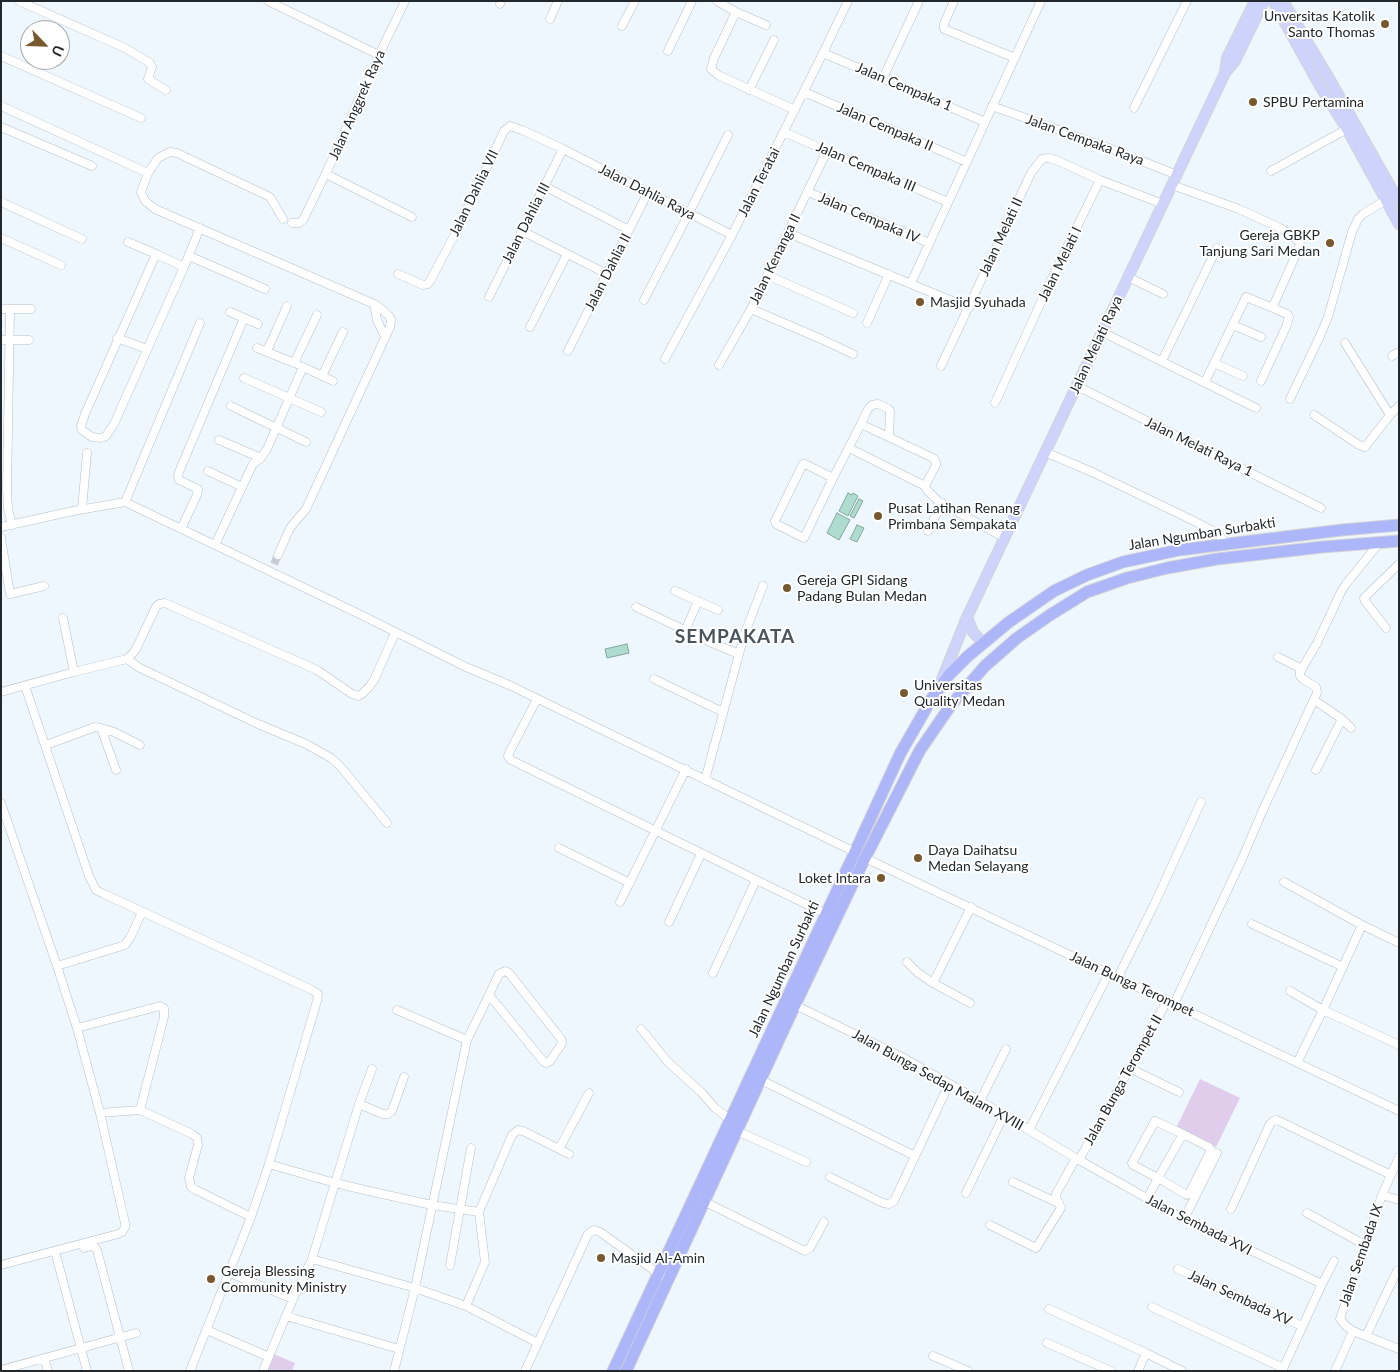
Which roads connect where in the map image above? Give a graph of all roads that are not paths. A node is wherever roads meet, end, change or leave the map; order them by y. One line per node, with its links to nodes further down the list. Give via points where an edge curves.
1 (19, 1): 34 (street, via 125,48 150,63 148,79)
2 (268, 1): 27 (street)
3 (405, 1): 27 (street, Jalan Anggrek Raya)
4 (558, 1): 21 (street)
5 (634, 1): 23 (street)
6 (692, 1): 25 (street)
7 (717, 1): 18 (street)
8 (848, 1): 26 (street, Jalan Teratai)
9 (919, 1): 31 (street)
10 (954, 1): 29 (street, via 944,29)
11 (1041, 1): 29 (street)
12 (1187, 1): 39 (street)
13 (1264, 1): 19 (main road, Jalan Melati Raya)
14 (1274, 1): 17 (main road)
15 (1291, 1): 20 (main road)
16 (1253, 3): 30 (main road, Jalan Melati Raya, via 1227,58)
17 (1282, 6): 19 (main road); 20 (main road); 33 (main road)
18 (736, 12): 22 (street); 35 (street, via 711,69)
19 (1257, 16): 30 (main road, Jalan Melati Raya, via 1235,61)
20 (1292, 16): 32 (main road)
21 (550, 19)
22 (766, 25)
23 (622, 26)
24 (774, 40): 35 (street)
25 (668, 51)
26 (823, 53): 31 (street, Jalan Cempaka 1); 36 (street, Jalan Teratai)
27 (379, 55): 53 (street, Jalan Anggrek Raya)
28 (1, 56): 41 (street)
29 (1014, 58): 38 (street)
30 (1225, 73): 54 (main road, Jalan Melati Raya)
31 (883, 78): 42 (street, Jalan Cempaka 1)
32 (1330, 80): 33 (main road); 63 (main road)
33 (1320, 86): 44 (main road)
34 (166, 90)
35 (749, 90): 40 (street)
36 (804, 92): 40 (street, Jalan Teratai); 49 (street, Jalan Cempaka II)
37 (1, 106): 52 (street)
38 (992, 106): 42 (street); 54 (street, Jalan Cempaka Raya)
39 (1134, 108)
40 (794, 110): 45 (street, Jalan Teratai)
41 (141, 118)
42 (985, 122): 49 (street)
43 (1, 127): 50 (street)
44 (1347, 129): 51 (street); 60 (main road)
45 (784, 132): 48 (street, Jalan Cempaka III); 74 (street, Jalan Teratai)
46 (728, 135): 65 (street)
47 (563, 149): 57 (street, Jalan Dahlia III); 58 (street, Jalan Dahlia Raya); 85 (street, Jalan Dahlia VII, via 515,127 507,128 428,284 423,285)
48 (827, 151): 59 (street, Jalan Kenanga II); 62 (street, Jalan Cempaka III)
49 (967, 162): 62 (street)
50 (92, 166)
51 (1271, 171)
52 (148, 173): 67 (street, via 158,158 170,152 177,153 270,197); 70 (street, via 141,192 145,200)
53 (326, 174): 66 (street); 69 (street, Jalan Anggrek Raya, via 300,222)
54 (1177, 175): 56 (main road, Jalan Melati Raya)
55 (1100, 180): 64 (street); 98 (street, Jalan Melati II, via 1056,160 1042,159 1031,173); 141 (street, Jalan Melati I)
56 (1172, 185): 64 (main road, Jalan Melati Raya); 96 (street, via 1239,209 1280,228 1299,242)
57 (544, 186): 71 (street); 72 (street, Jalan Dahlia III)
58 (648, 192): 65 (street, Jalan Dahlia Raya); 71 (street, Jalan Dahlia II)
59 (808, 192): 73 (street, Jalan Kenanga II); 78 (street, Jalan Cempaka IV)
60 (1386, 200): 68 (main road); 140 (street, via 1363,214 1352,232 1328,318)
61 (1, 202): 76 (street)
62 (948, 202): 78 (street)
63 (1399, 202)
64 (1163, 204): 89 (main road, Jalan Melati Raya)
65 (690, 213): 74 (street, Jalan Dahlia Raya); 94 (street)
66 (412, 217)
67 (283, 218)
68 (1397, 218)
69 (292, 223)
70 (200, 228): 82 (street); 95 (street)
71 (629, 230): 86 (street, Jalan Dahlia II)
72 (522, 231): 81 (street); 93 (street, Jalan Dahlia III)
73 (788, 232): 87 (street); 88 (street, Jalan Kenanga II)
74 (732, 234): 125 (street, Jalan Teratai)
75 (1, 238): 83 (street)
76 (82, 239)
77 (128, 242): 80 (street)
78 (929, 243): 90 (street)
79 (1217, 248): 126 (street)
80 (156, 254): 84 (street); 115 (street)
81 (567, 254): 86 (street); 111 (street)
82 (189, 256): 84 (street); 91 (street)
83 (61, 265)
84 (184, 267): 121 (street)
85 (398, 274)
86 (607, 274): 123 (street, Jalan Dahlia II)
87 (889, 274): 90 (street); 108 (street)
88 (767, 275): 102 (street, Jalan Kenanga II); 104 (street)
89 (1128, 277): 92 (street); 113 (main road, Jalan Melati Raya)
90 (910, 284): 98 (street)
91 (265, 289)
92 (1163, 294)
93 (489, 297)
94 (644, 300)
95 (374, 304): 114 (street); 114 (street, via 391,320)
96 (1274, 304)
97 (288, 306): 122 (street)
98 (968, 308): 130 (street, Jalan Melati II)
99 (1, 309): 100 (street)
100 (10, 309): 101 (street); 117 (street)
101 (32, 309)
102 (751, 309): 124 (street); 129 (street, Jalan Kenanga II)
103 (230, 312): 106 (street)
104 (853, 312)
105 (317, 315): 127 (street)
106 (244, 318): 109 (street); 169 (street, via 178,472 179,480 198,489)
107 (200, 323): 161 (street)
108 (866, 323)
109 (258, 324)
110 (1233, 325): 116 (street); 128 (street); 136 (street, via 1246,297 1289,317)
111 (530, 327)
112 (343, 332): 132 (street)
113 (1102, 332): 126 (street); 138 (main road, Jalan Melati Raya)
114 (385, 337): 177 (street, via 306,509 290,528)
115 (117, 338): 121 (street); 121 (street, via 85,414 82,426 92,437 101,438 110,430)
116 (1261, 338)
117 (5, 340): 118 (street); 166 (street, via 8,509)
118 (29, 340)
119 (1345, 342): 147 (street)
120 (257, 348): 122 (street)
121 (147, 349)
122 (267, 351): 127 (street)
123 (568, 351)
124 (853, 354)
125 (665, 360)
126 (1162, 361): 137 (street)
127 (294, 363): 131 (street)
128 (1214, 363): 133 (street); 137 (street)
129 (720, 365)
130 (941, 366)
131 (304, 367): 132 (street); 139 (street)
132 (322, 376): 135 (street)
133 (1243, 376)
134 (244, 378): 139 (street)
135 (333, 381)
136 (1261, 381)
137 (1205, 382): 144 (street)
138 (1077, 386): 154 (main road, Jalan Melati Raya); 163 (street, Jalan Melati Raya 1)
139 (290, 398): 145 (street); 149 (street)
140 (1290, 400)
141 (995, 403)
142 (231, 406): 149 (street)
143 (1399, 406): 147 (street)
144 (1256, 408)
145 (321, 412)
146 (1314, 415): 147 (street, via 1365,447)
147 (1390, 415)
148 (861, 424): 150 (street); 150 (street, via 872,405 887,408 890,411); 153 (street)
149 (276, 428): 152 (street); 156 (street)
150 (889, 437): 159 (street, via 936,462)
151 (219, 440): 156 (street)
152 (306, 442)
153 (848, 448): 158 (street); 159 (street)
154 (1045, 452): 172 (main road, Jalan Melati Raya); 176 (street, via 1190,518 1217,533)
155 (87, 453): 164 (street)
156 (261, 458): 160 (street, via 253,464)
157 (208, 471): 160 (street)
158 (833, 478): 158 (street, via 804,538 776,524 803,464)
159 (925, 486): 162 (street)
160 (242, 487): 175 (street)
161 (124, 502): 164 (street); 169 (street, Jalan Bunga Terompet)
162 (942, 503): 170 (street); 172 (street)
163 (1321, 508)
164 (82, 509): 166 (street)
165 (1399, 517): 167 (street)
166 (12, 525): 168 (street)
167 (1395, 526): 176 (highway, Jalan Ngumban Surbakti)
168 (1, 527)
169 (181, 530): 175 (street, Jalan Bunga Terompet)
170 (928, 531)
171 (1, 538): 180 (street, via 10,594)
172 (1005, 538): 186 (main road, Jalan Melati Raya)
173 (1380, 541): 174 (highway, Jalan Ngumban Surbakti); 178 (highway, Jalan Ngumban Surbakti); 195 (street, via 1341,592)
174 (1399, 541)
175 (214, 545): 190 (street, Jalan Bunga Terompet, via 272,568)
176 (1221, 545): 178 (highway); 191 (highway, Jalan Ngumban Surbakti, via 1123,562 1086,575 1054,591)
177 (278, 555)
178 (1218, 560): 219 (highway, Jalan Ngumban Surbakti, via 1126,578 1087,592 1017,638 985,666 951,705 920,750)
179 (1399, 564): 188 (street, via 1364,598)
180 (44, 586)
181 (763, 586): 192 (street)
182 (675, 591): 183 (street)
183 (698, 601): 185 (street); 189 (street)
184 (636, 607): 189 (street)
185 (718, 610)
186 (967, 617): 191 (main road, via 972,632); 199 (main road, Jalan Melati Raya)
187 (63, 618): 196 (street)
188 (1386, 628)
189 (685, 631): 192 (street)
190 (395, 633): 194 (street, via 370,687 358,696 317,670 164,603 156,607 135,651); 201 (street, Jalan Bunga Terompet)
191 (983, 643): 199 (highway, Jalan Ngumban Surbakti)
192 (738, 654): 203 (street)
193 (1278, 657): 195 (street)
194 (127, 659): 196 (street); 215 (street, via 331,758)
195 (1302, 669): 202 (street, via 1301,678 1316,687)
196 (74, 672): 198 (street)
197 (654, 679): 203 (street)
198 (25, 686): 200 (street); 207 (street)
199 (937, 689): 219 (highway, Jalan Ngumban Surbakti, via 900,754)
200 (1, 692)
201 (538, 699): 209 (street, Jalan Bunga Terompet); 216 (street, via 509,752 511,760)
202 (1314, 700): 204 (street); 240 (street, Jalan Bunga Terompet II, via 1242,859)
203 (723, 712): 212 (street)
204 (1342, 719): 206 (street); 211 (street)
205 (101, 728): 207 (street, via 95,727); 208 (street); 210 (street)
206 (1351, 728)
207 (46, 745): 225 (street, via 93,886)
208 (140, 745)
209 (686, 769): 212 (street, Jalan Bunga Terompet); 216 (street)
210 (116, 770)
211 (1316, 770)
212 (705, 780): 219 (street, Jalan Bunga Terompet)
213 (1201, 802): 236 (street)
214 (1, 804): 232 (street)
215 (387, 823)
216 (655, 831): 218 (street); 221 (street)
217 (559, 848): 221 (street)
218 (701, 854): 220 (street); 227 (street)
219 (860, 855): 224 (street, Jalan Bunga Terompet); 226 (highway, Jalan Ngumban Surbakti); 242 (highway, Jalan Ngumban Surbakti)
220 (756, 880): 226 (street); 234 (street)
221 (630, 882): 223 (street)
222 (1284, 882): 229 (street)
223 (620, 902)
224 (971, 907): 235 (street, Jalan Bunga Terompet); 237 (street)
225 (142, 912): 232 (street, via 124,945); 276 (street, via 318,994)
226 (826, 914): 264 (highway, Jalan Ngumban Surbakti)
227 (669, 922)
228 (1252, 924): 233 (street)
229 (1362, 925): 230 (street); 233 (street)
230 (1399, 944)
231 (908, 962): 237 (street)
232 (58, 966): 245 (street)
233 (1343, 967): 244 (street)
234 (713, 973)
235 (1109, 973): 236 (street, Jalan Bunga Terompet); 265 (street)
236 (1118, 977): 240 (street, Jalan Bunga Terompet)
237 (933, 983): 241 (street)
238 (1290, 991): 244 (street)
239 (489, 995): 239 (street, via 544,1062 550,1061 561,1045 561,1039 509,973 499,974); 247 (street)
240 (1170, 1002): 250 (street, Jalan Bunga Terompet); 251 (street, Jalan Bunga Terompet II)
241 (970, 1003)
242 (795, 1005): 254 (highway, Jalan Ngumban Surbakti); 255 (street, Jalan Bunga Sedap Malam XVIII, via 900,1056)
243 (397, 1010): 247 (street)
244 (1323, 1010): 248 (street); 250 (street)
245 (77, 1028): 260 (street, via 160,1006 164,1008); 262 (street)
246 (641, 1029): 264 (street, via 668,1062)
247 (468, 1040): 288 (street)
248 (1397, 1044)
249 (1006, 1049): 258 (street)
250 (1298, 1063): 261 (street, Jalan Bunga Terompet)
251 (1129, 1068): 256 (street); 274 (street, Jalan Bunga Terompet II)
252 (372, 1069): 259 (street)
253 (404, 1077): 259 (street, via 388,1114)
254 (761, 1080): 266 (highway, Jalan Ngumban Surbakti); 272 (street)
255 (948, 1084): 258 (street, Jalan Bunga Sedap Malam XVIII); 272 (street)
256 (1179, 1092)
257 (589, 1093): 269 (street)
258 (980, 1101): 263 (street, Jalan Bunga Sedap Malam XVIII)
259 (359, 1104): 281 (street)
260 (140, 1110): 262 (street); 293 (street, via 197,1138 189,1178 191,1186)
261 (1399, 1111)
262 (100, 1113): 301 (street, via 125,1220 122,1232)
263 (1004, 1115): 265 (street, Jalan Bunga Sedap Malam XVIII); 282 (street)
264 (730, 1120): 307 (highway, Jalan Ngumban Surbakti)
265 (1029, 1130): 274 (street, Jalan Bunga Sedap Malam XVIII)
266 (737, 1131): 275 (street); 286 (highway, Jalan Ngumban Surbakti)
267 (1183, 1134): 279 (street); 279 (street, via 1153,1122 1132,1163); 279 (street, via 1211,1150 1189,1194)
268 (471, 1148): 290 (street)
269 (560, 1149): 271 (street); 291 (street, via 523,1131 515,1132)
270 (1217, 1153): 294 (street)
271 (569, 1154)
272 (915, 1156): 278 (street, via 894,1201 889,1204)
273 (1399, 1157): 277 (street, Jalan Sembada IX)
274 (1077, 1159): 284 (street, Jalan Sembada XVI); 287 (street, Jalan Bunga Terompet II, via 1056,1194)
275 (806, 1162)
276 (269, 1164): 281 (street); 293 (street)
277 (1391, 1175): 283 (street, Jalan Sembada IX); 289 (street, via 1276,1120 1270,1124)
278 (830, 1177)
279 (1158, 1178): 284 (street)
280 (1013, 1182): 287 (street)
281 (335, 1183): 288 (street); 299 (street)
282 (966, 1193)
283 (1382, 1195): 285 (street); 297 (street, Jalan Sembada IX)
284 (1147, 1199): 294 (street, Jalan Sembada XVI)
285 (1399, 1200)
286 (705, 1202): 295 (street, via 805,1251 810,1248); 307 (highway, Jalan Ngumban Surbakti)
287 (1058, 1202): 296 (street, Jalan Bunga Terompet II, via 1060,1210 1036,1248)
288 (432, 1205): 290 (street); 310 (street)
289 (1231, 1209)
290 (460, 1210): 291 (street); 302 (street)
291 (479, 1212): 312 (street, via 485,1262)
292 (1307, 1213): 297 (street)
293 (251, 1217): 306 (street)
294 (1184, 1219): 309 (street, Jalan Sembada XVI)
295 (824, 1222)
296 (990, 1225)
297 (1365, 1244): 318 (street, Jalan Sembada IX, via 1340,1316)
298 (56, 1255): 303 (street); 321 (street, via 91,1246 97,1248); 324 (street)
299 (312, 1259): 310 (street); 311 (street)
300 (1334, 1261): 309 (street)
301 (1, 1265)
302 (450, 1265)
303 (1, 1269)
304 (1178, 1269): 316 (street, Jalan Sembada XV)
305 (1397, 1271): 308 (street)
306 (230, 1273): 311 (street); 317 (street)
307 (664, 1277): 322 (street, via 600,1232 592,1231); 340 (highway, Jalan Ngumban Surbakti); 341 (highway, Jalan Ngumban Surbakti)
308 (1395, 1283): 320 (street)
309 (1322, 1284): 316 (street)
310 (414, 1288): 312 (street); 325 (street)
311 (293, 1299): 315 (street)
312 (466, 1306): 322 (street)
313 (1152, 1307): 331 (street)
314 (1049, 1309): 327 (street)
315 (286, 1316): 325 (street); 329 (street)
316 (1302, 1326): 331 (street)
317 (207, 1330): 329 (street); 336 (street)
318 (1352, 1331): 320 (street); 346 (street)
319 (136, 1333): 321 (street)
320 (1366, 1336): 326 (street)
321 (120, 1337): 324 (street); 335 (street)
322 (538, 1343): 339 (street)
323 (1047, 1343): 343 (street)
324 (81, 1348): 330 (street); 334 (street)
325 (399, 1349): 338 (street)
326 (1399, 1349)
327 (1146, 1353): 344 (street); 345 (street)
328 (933, 1356): 342 (street)
329 (269, 1357): 337 (street)
330 (44, 1358): 332 (street); 333 (street)
331 (1282, 1369)
332 (1, 1370)
333 (48, 1371)
334 (87, 1371)
335 (129, 1371)
336 (190, 1371)
337 (263, 1371)
338 (394, 1371)
339 (525, 1371)
340 (613, 1371)
341 (626, 1371)
342 (968, 1371)
343 (1110, 1371)
344 (1138, 1371)
345 (1182, 1371)
346 (1335, 1371)

